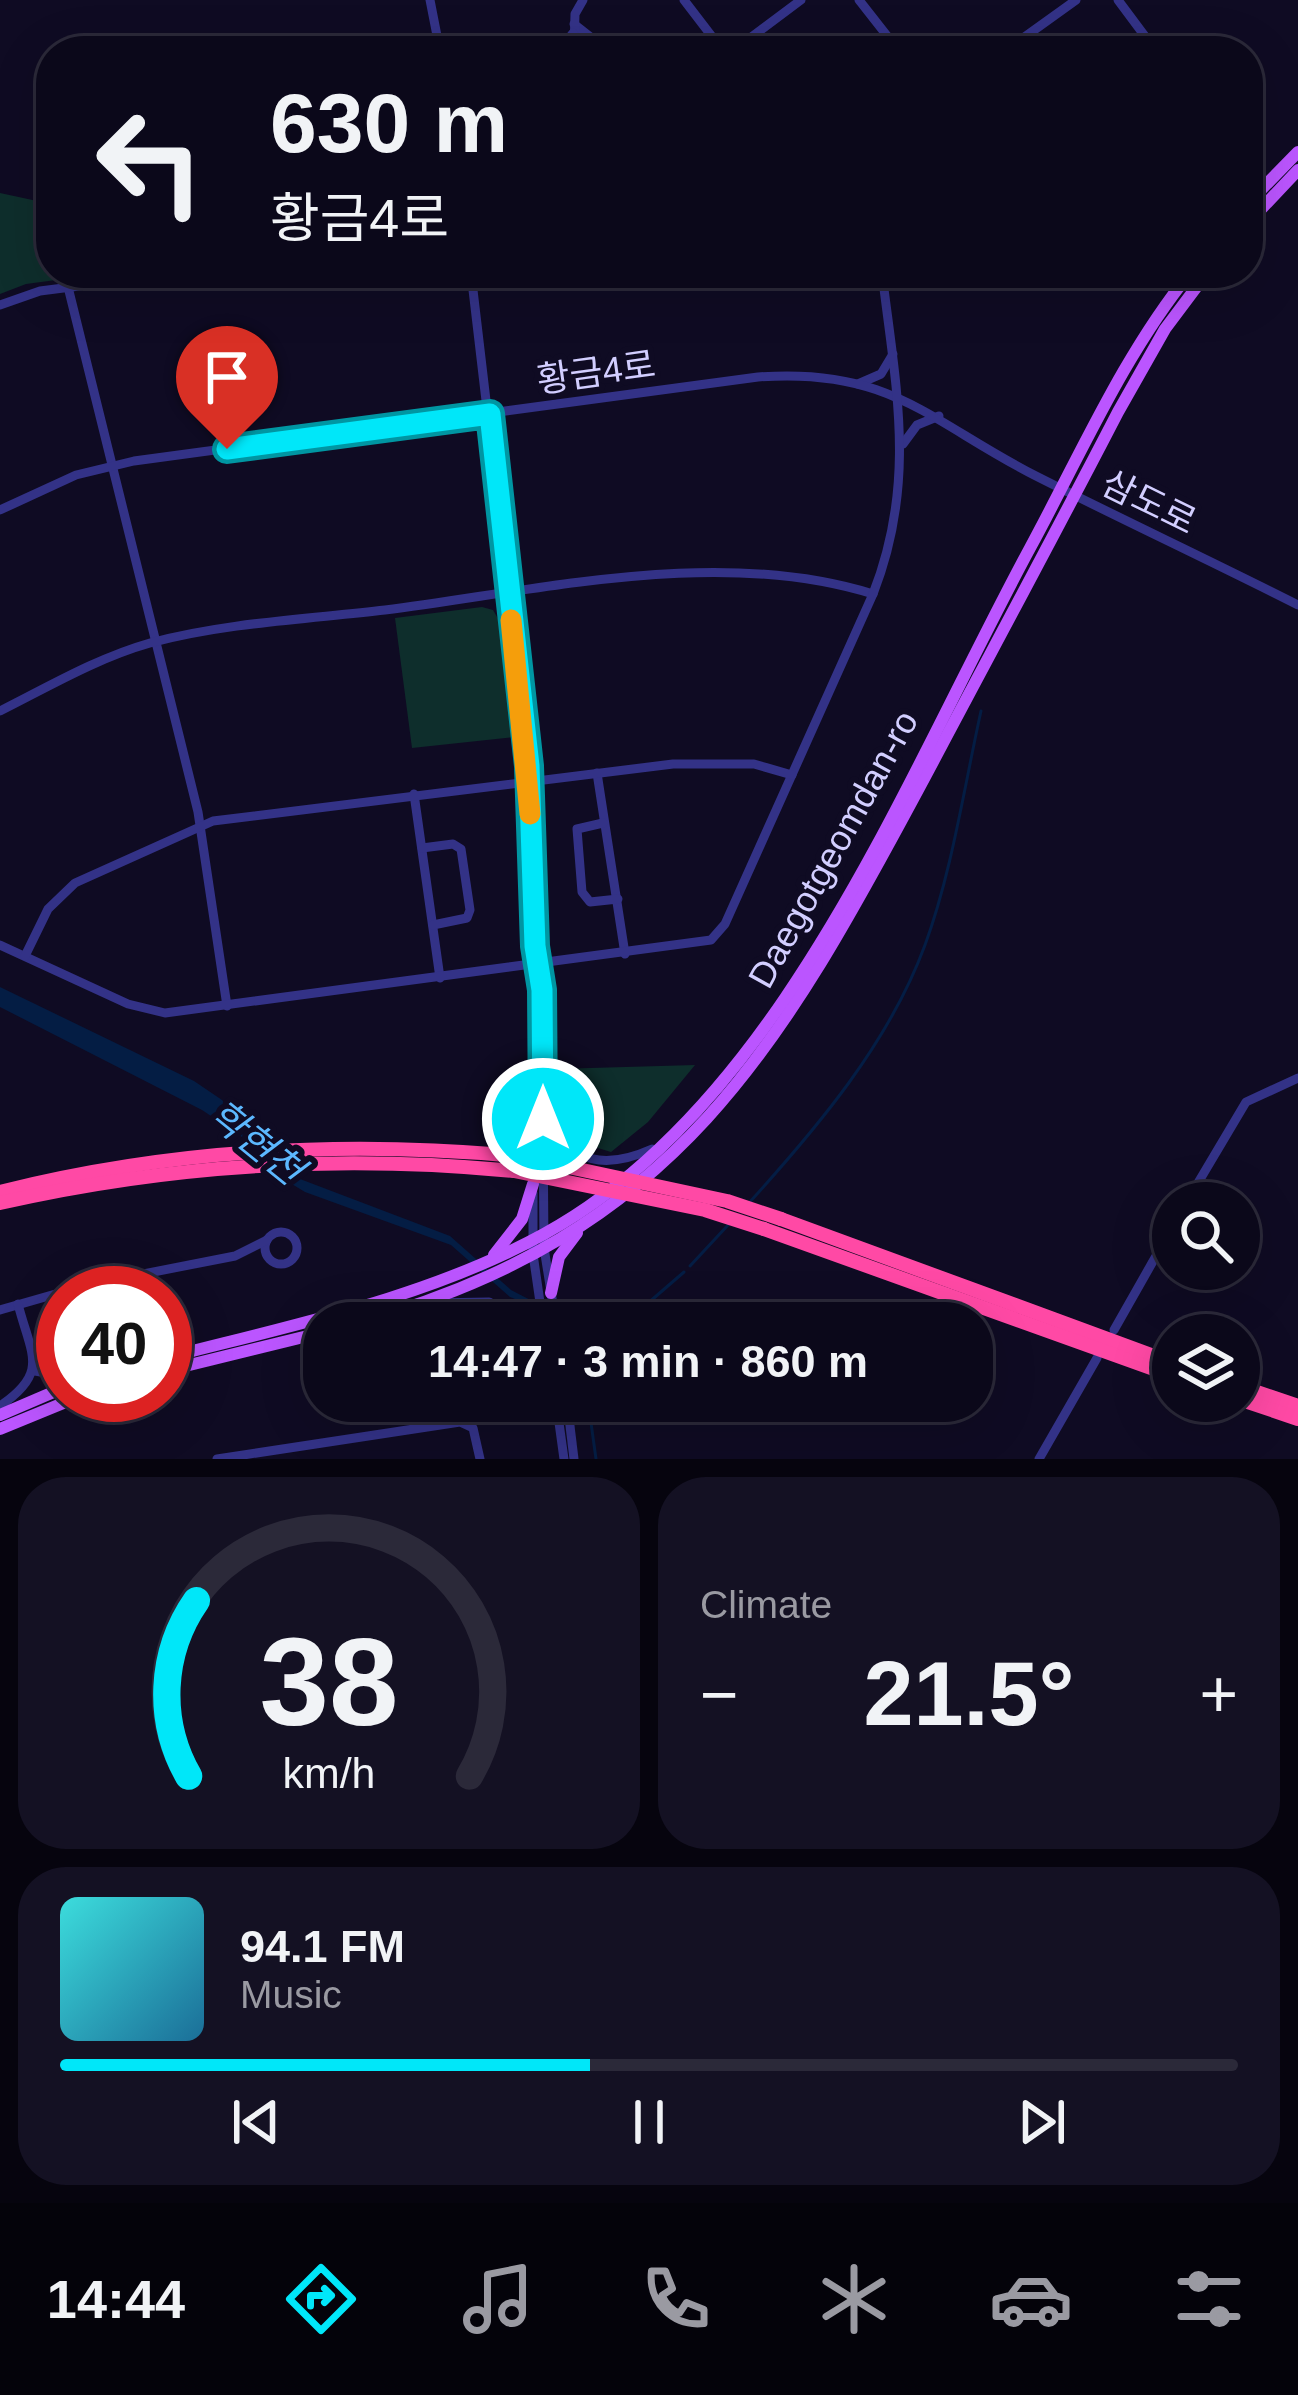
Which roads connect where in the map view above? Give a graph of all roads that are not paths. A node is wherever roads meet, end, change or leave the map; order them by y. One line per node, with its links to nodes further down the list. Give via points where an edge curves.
1 (430, 0): 9 (street)
2 (583, 0): 8 (street)
3 (685, 0): 12 (street)
4 (802, 0): 13 (street)
5 (859, 0): 14 (street)
6 (1076, 0): 15 (street)
7 (1118, 0): 16 (street)
8 (573, 28): 10 (street); 11 (street)
9 (437, 36)
10 (571, 36)
11 (585, 36)
12 (712, 36)
13 (752, 36)
14 (887, 36)
15 (1026, 36)
16 (1145, 36)
17 (1298, 152): 19 (main road)
18 (1298, 170): 20 (main road)
19 (1263, 188)
20 (1263, 207)
21 (61, 288): 27 (street)
22 (68, 288): 35 (street)
23 (473, 288): 31 (street)
24 (884, 288): 28 (street)
25 (1180, 288): 36 (main road, Daegotgeomdan-ro, via 1144,339)
26 (1196, 288): 36 (main road, Daegotgeomdan-ro)
27 (0, 305)
28 (892, 354): 29 (street, via 880,374); 30 (street)
29 (858, 384): 30 (street, 황금4로); 31 (street, 황금4로, via 758,377)
30 (898, 397): 32 (street, 황금4로); 34 (street)
31 (490, 414): 35 (street, 황금4로); 39 (street)
32 (939, 416): 33 (street, 황금4로); 34 (street, via 917,424)
33 (980, 442): 36 (street, 삼도로)
34 (903, 444): 38 (street, via 897,505)
35 (112, 465): 37 (street, 황금4로); 41 (street)
36 (1069, 492): 40 (street, 삼도로); 60 (main road, Daegotgeomdan-ro, via 792,991); 67 (main road, Daegotgeomdan-ro, via 785,1026 681,1148)
37 (0, 510)
38 (873, 594): 39 (street, via 811,576 740,570); 44 (street)
39 (507, 595): 41 (street); 45 (street)
40 (1298, 605)
41 (154, 642): 42 (street); 48 (street)
42 (0, 711)
43 (597, 773): 44 (street, via 713,762); 45 (street); 47 (street)
44 (792, 775): 53 (street, via 718,934 704,945)
45 (530, 780): 46 (street); 55 (street)
46 (414, 794): 48 (street); 49 (street)
47 (604, 824): 50 (street); 50 (street, via 577,829 582,892 590,902)
48 (200, 825): 54 (street, via 66,890); 57 (street)
49 (422, 848): 51 (street); 51 (street, via 459,846 470,910 467,918)
50 (618, 899): 53 (street)
51 (433, 925): 56 (street)
52 (0, 945): 54 (street)
53 (625, 954): 55 (street)
54 (25, 956): 57 (street, via 148,1011)
55 (536, 966): 56 (street); 59 (street); 64 (street)
56 (440, 978): 57 (street)
57 (227, 1006)
58 (1298, 1078): 63 (street, via 1246,1102)
59 (543, 1119): 60 (street, via 563,1146 588,1161 617,1162); 69 (street)
60 (662, 1145): 69 (main road, Daegotgeomdan-ro)
61 (227, 1159): 62 (highway); 62 (highway, via 315,1146); 65 (highway); 66 (highway)
62 (515, 1163): 83 (highway, bridge, via 727,1201); 86 (highway, bridge, via 764,1229)
63 (1198, 1182)
64 (533, 1184): 69 (street); 70 (main road, via 522,1219)
65 (0, 1192)
66 (0, 1203)
67 (585, 1222): 69 (main road, Daegotgeomdan-ro); 74 (main road, via 562,1251)
68 (267, 1240): 71 (street); 72 (street); 72 (street, via 282,1231 298,1245 292,1260)
69 (538, 1244): 70 (main road, Daegotgeomdan-ro); 74 (street); 75 (main road, Daegotgeomdan-ro, via 512,1266); 76 (street)
70 (496, 1255): 82 (main road, Daegotgeomdan-ro, via 360,1307)
71 (235, 1256): 72 (street); 78 (street)
72 (272, 1261)
73 (1152, 1263): 80 (street)
74 (552, 1284): 77 (street)
75 (426, 1302)
76 (540, 1302)
77 (554, 1302)
78 (18, 1304): 79 (street); 87 (street)
79 (0, 1310)
80 (1114, 1330)
81 (303, 1336): 85 (main road)
82 (192, 1351)
83 (1152, 1355)
84 (1097, 1358): 103 (street)
85 (192, 1364)
86 (1152, 1368)
87 (35, 1371): 90 (street)
88 (1260, 1393): 92 (highway)
89 (36, 1400): 94 (main road)
90 (0, 1406)
91 (1260, 1406): 95 (highway)
92 (1298, 1406)
93 (36, 1414): 98 (main road)
94 (0, 1415)
95 (1298, 1419)
96 (559, 1422): 101 (street)
97 (570, 1422): 102 (street)
98 (0, 1429)
99 (217, 1459): 100 (street, via 460,1422 473,1428)
100 (480, 1459)
101 (564, 1459)
102 (574, 1459)
103 (1039, 1459)

